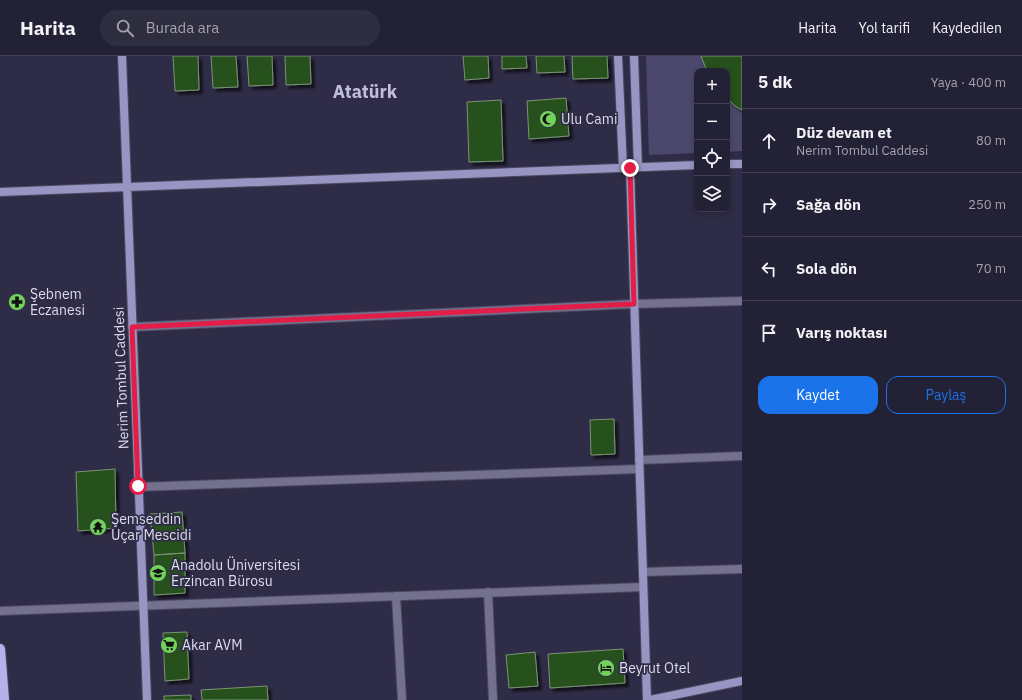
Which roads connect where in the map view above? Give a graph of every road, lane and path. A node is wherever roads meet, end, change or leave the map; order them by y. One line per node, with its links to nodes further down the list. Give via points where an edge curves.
1 (122, 56): 8 (street, Nerim Tombul Caddesi)
2 (618, 56): 7 (street)
3 (634, 56): 7 (street)
4 (730, 164): 5 (street)
5 (742, 164)
6 (694, 165): 7 (street)
7 (630, 168): 8 (street); 11 (street)
8 (127, 187): 9 (street); 12 (street, Nerim Tombul Caddesi)
9 (0, 192)
10 (742, 301): 11 (street)
11 (634, 304): 12 (street); 14 (street)
12 (132, 327): 15 (street, Nerim Tombul Caddesi)
13 (742, 456): 14 (street)
14 (639, 464): 15 (street); 17 (street)
15 (138, 486): 21 (street, Nerim Tombul Caddesi)
16 (742, 569): 17 (street)
17 (643, 572): 18 (street)
18 (643, 587): 19 (street); 29 (street)
19 (488, 592): 20 (street); 28 (street)
20 (396, 596): 21 (street); 27 (street)
21 (143, 605): 22 (street); 26 (street, Nerim Tombul Caddesi)
22 (0, 611)
23 (0, 649): 25 (main road)
24 (742, 681): 29 (street)
25 (4, 700)
26 (147, 700)
27 (402, 700)
28 (493, 700)
29 (649, 700)

